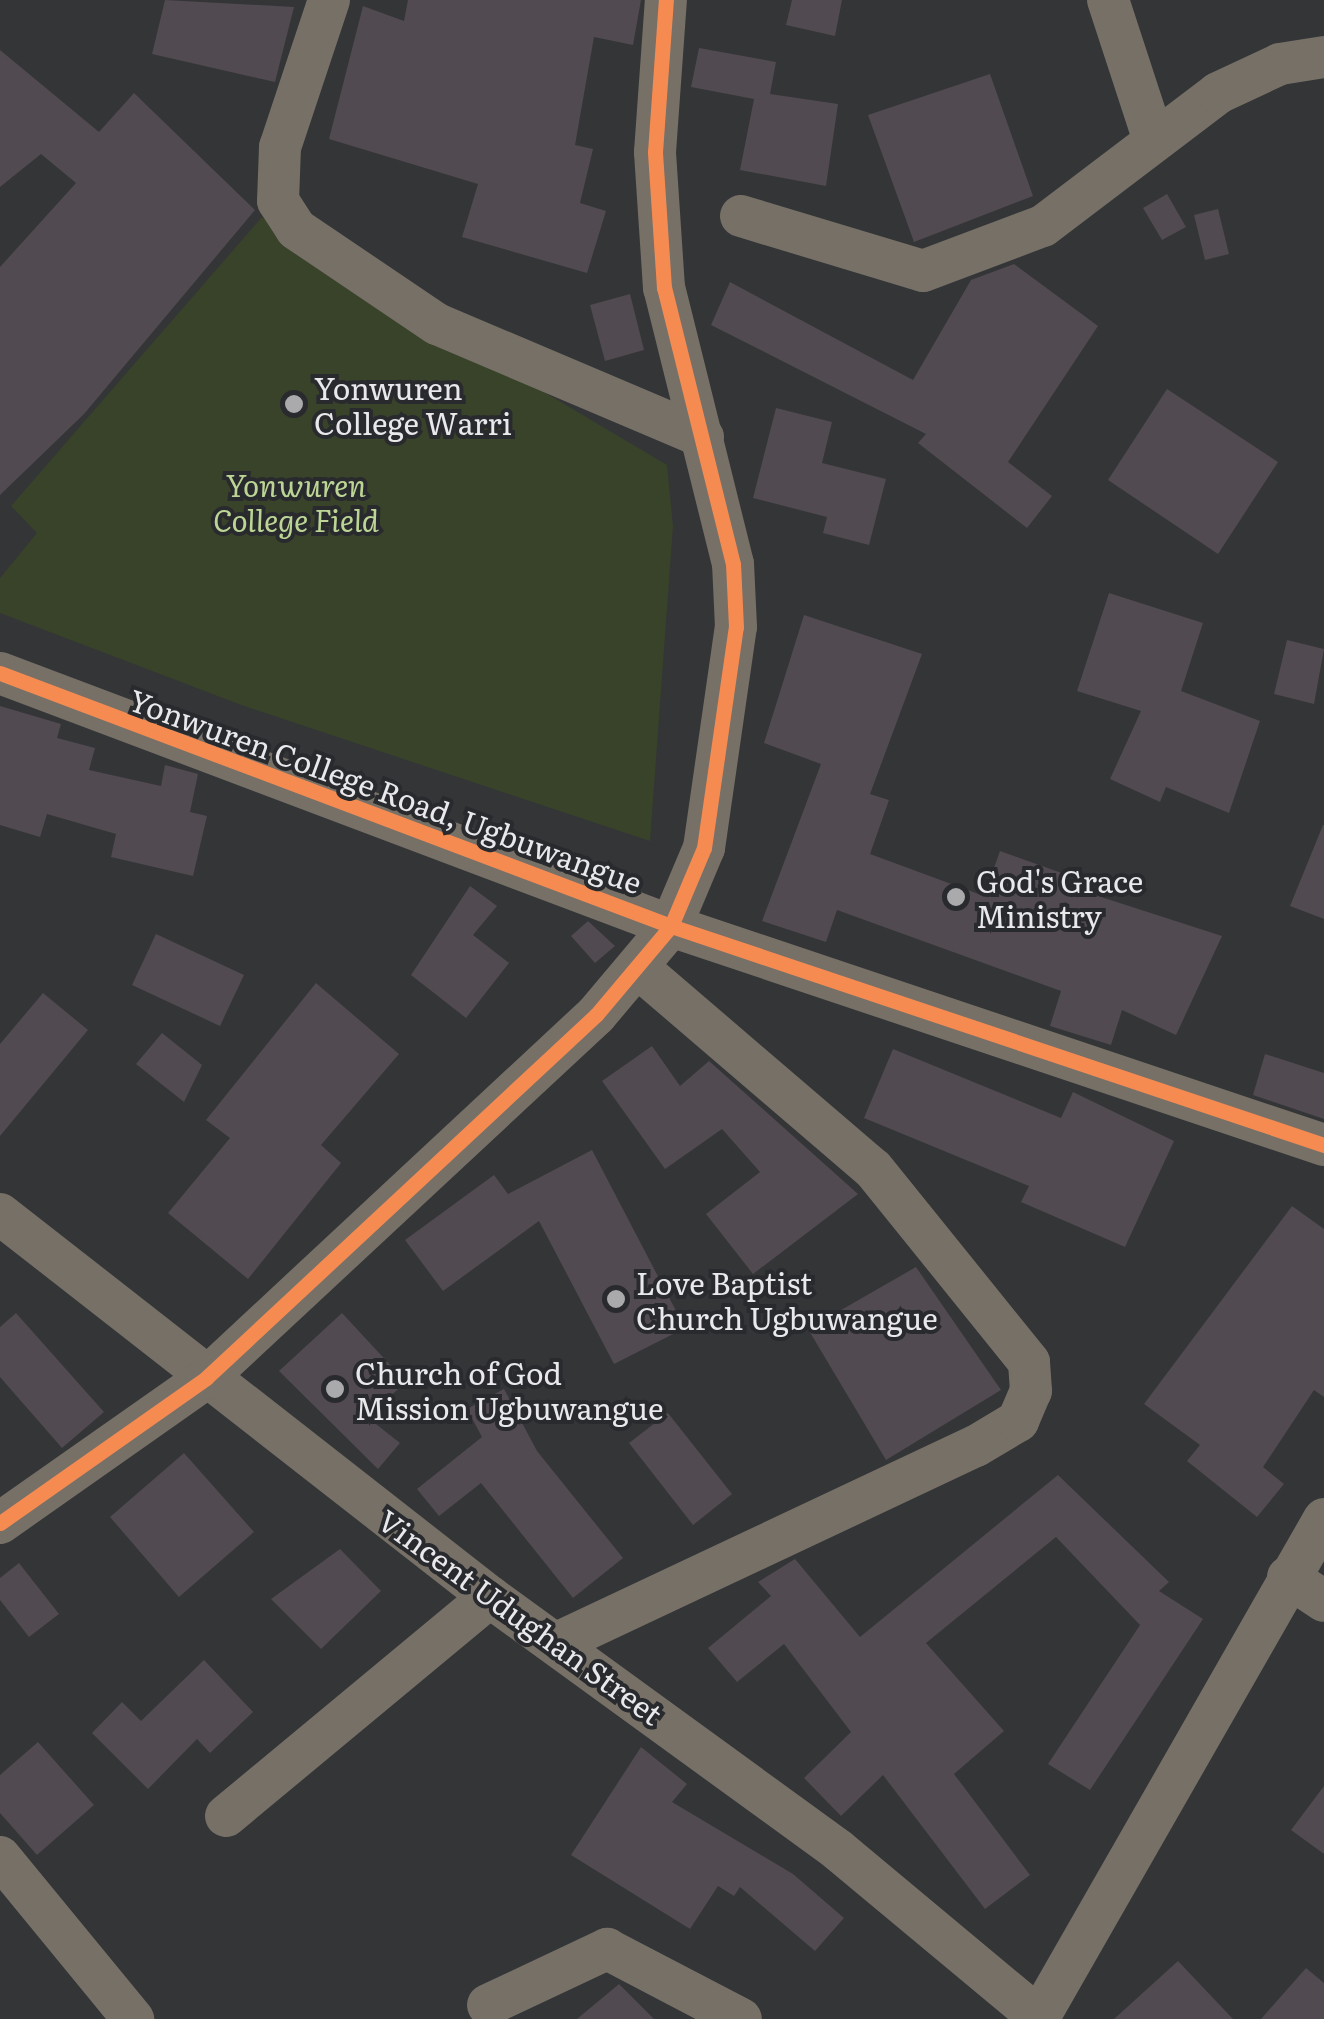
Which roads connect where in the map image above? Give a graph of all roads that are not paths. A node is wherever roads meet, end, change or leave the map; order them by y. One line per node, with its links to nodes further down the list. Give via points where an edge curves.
1 (329, 0): 7 (street, via 280,147 278,201 296,228 437,324)
2 (666, 0): 7 (street, via 656,213 664,288)
3 (1108, 0): 5 (street)
4 (1324, 57): 5 (street, via 1280,64 1218,93)
5 (1154, 138): 6 (street, via 1043,226 923,271)
6 (741, 216)
7 (703, 437): 9 (street, via 732,564 734,679 704,848)
8 (0, 673): 9 (street, Yonwuren College Road, Ugbuwangue)
9 (671, 926): 10 (street); 11 (street, Yonwuren College Road, Ugbuwangue)
10 (640, 970): 13 (street); 19 (street, via 873,1169 1029,1362 1031,1392 1018,1421 976,1446)
11 (1324, 1145)
12 (0, 1214): 13 (street, Vincent Udughan Street)
13 (206, 1378): 15 (street); 17 (street, Vincent Udughan Street)
14 (1324, 1519): 16 (street)
15 (0, 1523)
16 (1288, 1576): 18 (street); 25 (street)
17 (490, 1597): 19 (street, Vincent Udughan Street); 20 (street)
18 (1324, 1601)
19 (558, 1643): 25 (street, Vincent Udughan Street, via 838,1850)
20 (226, 1816)
21 (0, 1856): 23 (street)
22 (488, 2005): 24 (street, via 607,1949)
23 (134, 2019)
24 (740, 2019)
25 (1039, 2019)

